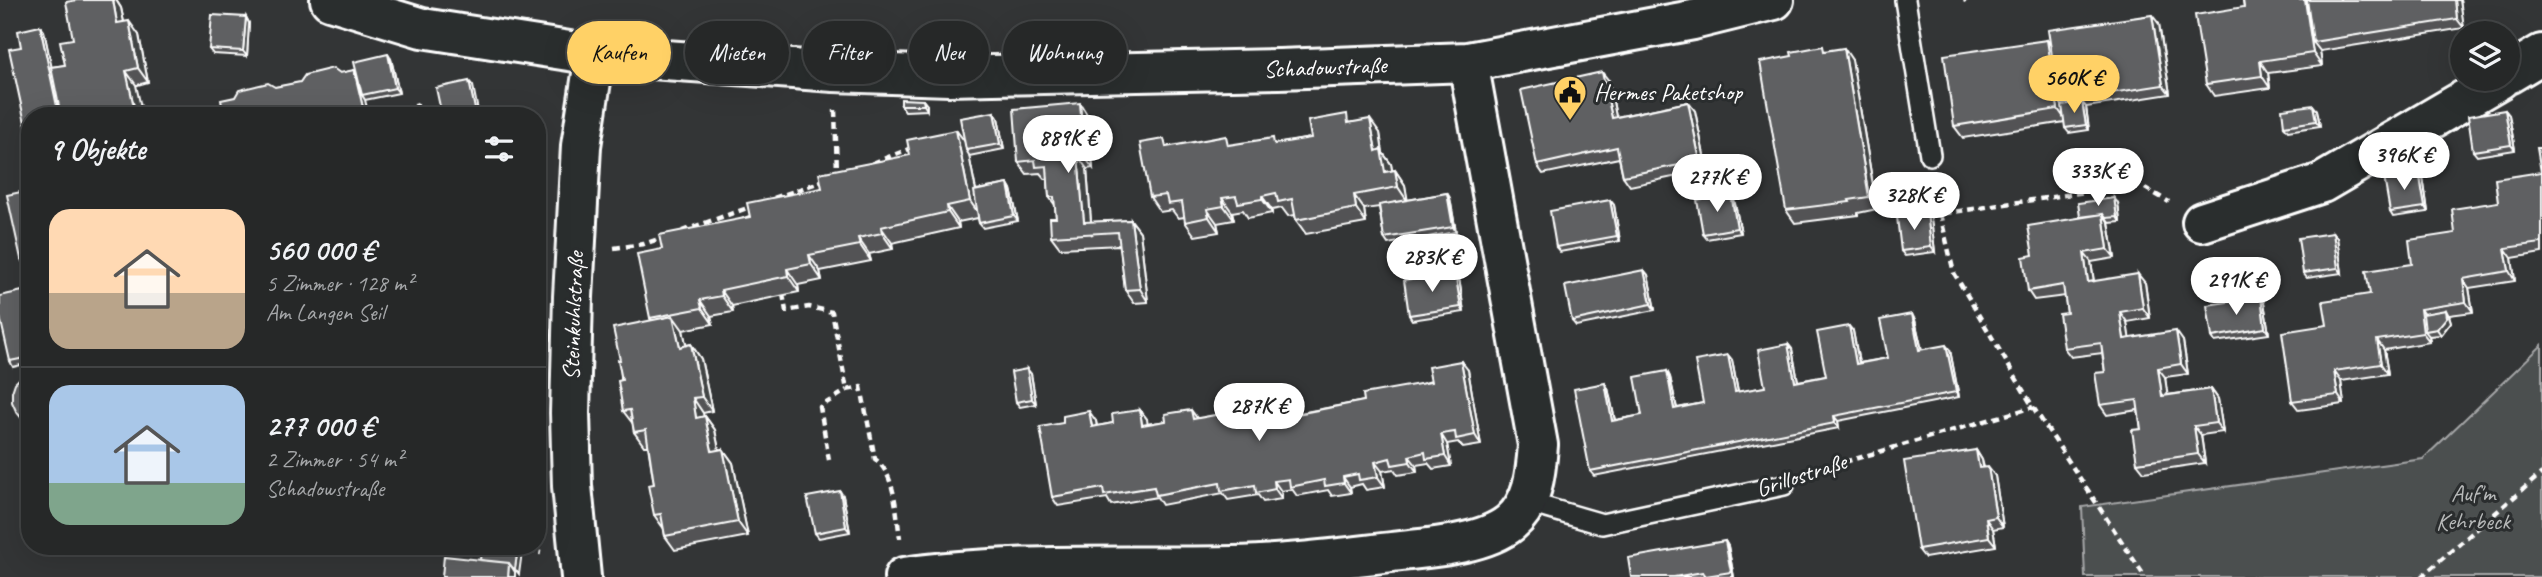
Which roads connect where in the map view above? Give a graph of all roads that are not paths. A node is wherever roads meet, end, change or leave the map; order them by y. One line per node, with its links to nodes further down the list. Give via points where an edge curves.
1 (331, 0): 4 (street, Schadowstraße, via 422,28)
2 (1774, 0): 7 (street, Schadowstraße, via 1693,20)
3 (1905, 0): 11 (lane)
4 (567, 51)
5 (2542, 54): 8 (street)
6 (671, 60): 7 (street, Schadowstraße, via 949,76)
7 (1468, 62): 14 (street, via 1538,445)
8 (2520, 67)
9 (591, 84): 15 (street, Steinkuhlstraße, via 581,146 570,438)
10 (2479, 91): 12 (street, via 2322,183)
11 (1930, 155)
12 (2202, 222)
13 (1784, 485): 14 (lane, Grillostraße, via 1602,524)
14 (1527, 502): 16 (street, via 1511,522 1491,535 1409,550 1235,566 1045,566)
15 (581, 577)
16 (904, 577)

